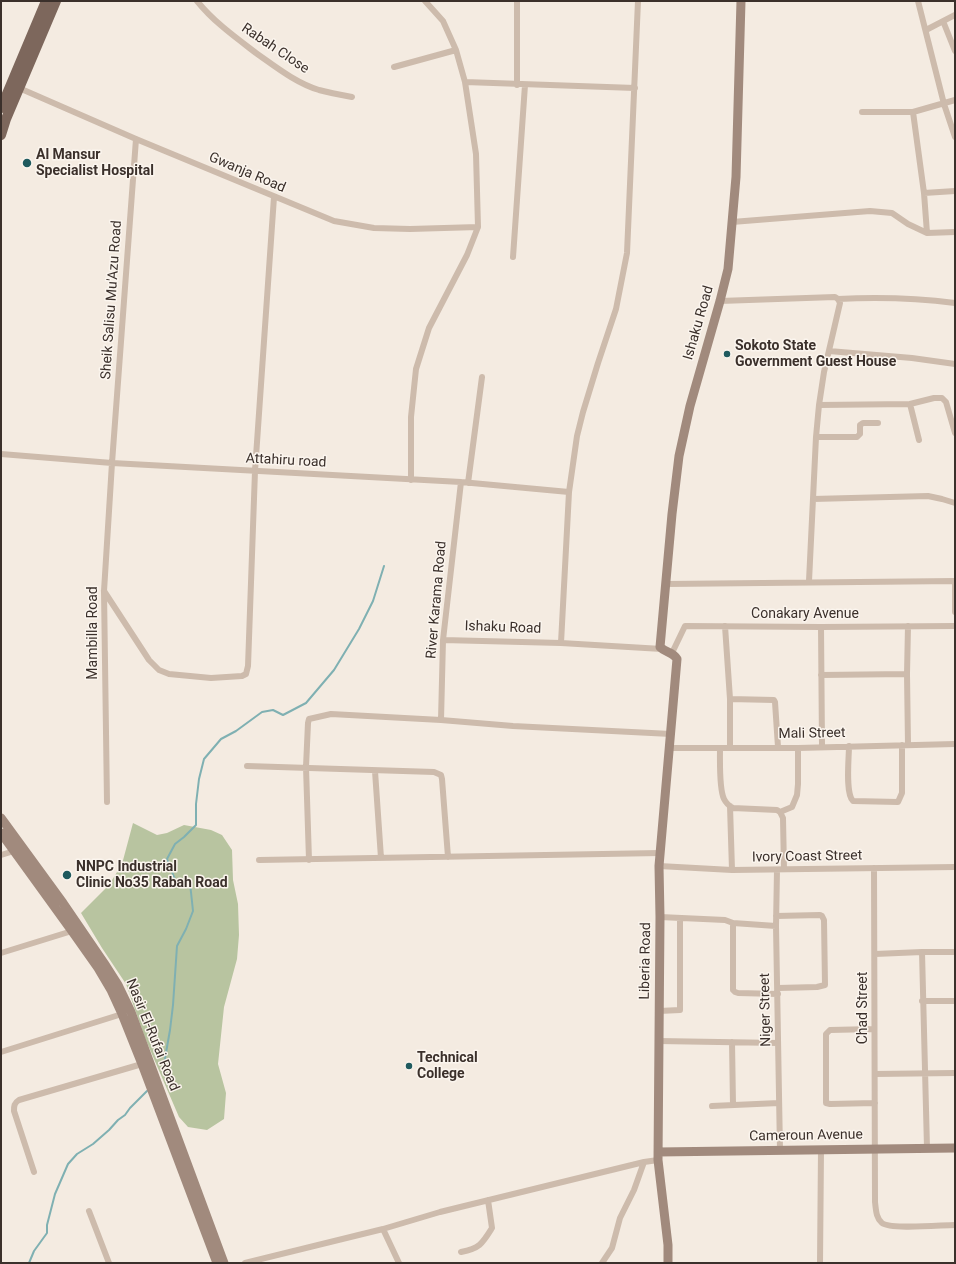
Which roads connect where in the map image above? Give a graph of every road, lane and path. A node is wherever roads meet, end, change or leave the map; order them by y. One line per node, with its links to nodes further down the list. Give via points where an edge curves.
1 (46, 1): 23 (main road)
2 (56, 1): 18 (main road)
3 (197, 1): 20 (street, Rabah Close, via 207,14 226,30 298,81 319,90)
4 (425, 1): 12 (street, via 443,21)
5 (517, 1): 16 (street)
6 (638, 1): 19 (street, Ishaku Road)
7 (741, 1): 32 (street, Ishaku Road, via 736,177)
8 (918, 1): 11 (street)
9 (955, 15): 10 (street)
10 (943, 21): 11 (street); 13 (street)
11 (926, 30): 22 (street)
12 (456, 50): 14 (street); 15 (street)
13 (955, 51)
14 (394, 67)
15 (465, 82): 16 (street); 33 (street, via 476,154)
16 (517, 85): 17 (street)
17 (525, 85): 19 (street); 36 (street)
18 (19, 88): 26 (main road); 28 (street, Gwanja Road)
19 (635, 88): 55 (street, Ishaku Road, via 627,253 616,309 577,436)
20 (352, 97)
21 (955, 100): 22 (street)
22 (944, 104): 25 (street); 27 (street)
23 (1, 108)
24 (862, 112): 25 (street)
25 (913, 112): 30 (street)
26 (1, 135)
27 (955, 137)
28 (136, 139): 31 (street, Gwanja Road); 50 (street, Sheik Salisu Mu'Azu Road)
29 (955, 191): 30 (street)
30 (924, 193): 35 (street)
31 (274, 197): 33 (street, Gwanja Road, via 334,221 374,228); 51 (street)
32 (732, 222): 35 (street, via 870,211 892,213); 38 (street, Ishaku Road, via 728,269)
33 (478, 227): 52 (street, via 467,255 428,328 416,369)
34 (955, 232): 35 (street)
35 (927, 233)
36 (513, 257)
37 (838, 299): 38 (street, via 835,297); 39 (street, via 878,297); 40 (street, via 840,303)
38 (720, 301): 60 (street, Ishaku Road, via 690,406 679,456)
39 (955, 303)
40 (829, 351): 41 (street); 44 (street)
41 (955, 364)
42 (482, 376): 54 (street)
43 (910, 404): 44 (street); 46 (street, via 942,398 946,402); 48 (street)
44 (819, 405): 47 (street)
45 (878, 423): 47 (street, via 860,425 860,434 857,437)
46 (955, 433)
47 (816, 437): 56 (street)
48 (919, 440)
49 (1, 454): 50 (street, Attahiru road)
50 (112, 463): 51 (street, Attahiru road); 61 (street, Mambilla Road)
51 (255, 472): 52 (street, Attahiru road); 61 (street, via 246,674 211,678 169,674 159,670 149,660)
52 (411, 480): 53 (street, Attahiru road)
53 (461, 482): 54 (street, Attahiru road); 67 (street, River Karama Road)
54 (468, 483): 55 (street, Attahiru road)
55 (569, 492): 68 (street, Ishaku Road)
56 (813, 499): 57 (street, via 928,496); 59 (street)
57 (955, 503)
58 (955, 580): 59 (street); 62 (street)
59 (809, 581): 60 (street)
60 (667, 584): 69 (street, Ishaku Road, via 660,647)
61 (104, 592): 88 (street, Mambilla Road)
62 (955, 612)
63 (725, 626): 66 (street, Conakary Avenue); 70 (street, Conakary Avenue, via 685,626); 73 (street)
64 (908, 626): 65 (street, Conakary Avenue); 66 (street, Conakary Avenue); 71 (street)
65 (955, 626)
66 (821, 627): 72 (street)
67 (443, 640): 68 (street, Ishaku Road); 74 (street, River Karama Road)
68 (561, 643): 69 (street, Ishaku Road)
69 (662, 649): 70 (street, Ishaku Road)
70 (675, 656): 75 (street, Liberia Road)
71 (907, 674): 72 (street); 77 (street)
72 (821, 675): 78 (street)
73 (730, 699): 80 (street, via 774,700); 83 (street)
74 (441, 720): 75 (street); 86 (street, via 331,714 310,719)
75 (671, 734): 81 (street, Liberia Road)
76 (955, 744): 77 (street, Mali Street)
77 (905, 745): 79 (street, Mali Street); 79 (street, via 902,793 898,802 851,799)
78 (822, 746): 79 (street, Mali Street); 84 (street, Mali Street)
79 (848, 746)
80 (778, 747): 83 (street, Mali Street); 84 (street, Mali Street)
81 (670, 748): 82 (street, Mali Street); 94 (street, Liberia Road)
82 (720, 748): 83 (street, Mali Street); 89 (street, via 723,799)
83 (730, 748)
84 (798, 748): 90 (street, via 797,794 792,807)
85 (247, 766): 86 (street)
86 (306, 767): 87 (street); 99 (street)
87 (375, 771): 96 (street, via 434,772 441,775); 97 (street)
88 (107, 802)
89 (730, 806): 90 (street); 104 (street)
90 (780, 812): 103 (street, Niger Street, via 783,818)
91 (1, 818): 133 (street, Nasir El-Rufai Road, via 118,985 131,1012)
92 (1, 833): 93 (street, Nasir El-Rufai Road)
93 (14, 851): 95 (street); 110 (street, Nasir El-Rufai Road)
94 (660, 853): 96 (street); 100 (street, Liberia Road)
95 (1, 855)
96 (448, 857): 97 (street)
97 (381, 858): 99 (street)
98 (259, 860): 99 (street)
99 (309, 860)
100 (659, 866): 104 (street, Ivory Coast Street); 106 (street, Liberia Road)
101 (955, 866): 102 (street, Ivory Coast Street)
102 (874, 868): 103 (street, Ivory Coast Street); 114 (street, Chad Street)
103 (780, 869): 104 (street, Ivory Coast Street); 105 (street, Niger Street)
104 (732, 870)
105 (776, 916): 109 (street, Niger Street); 115 (street, via 820,914 824,920 825,985)
106 (660, 917): 107 (street); 118 (street, Liberia Road)
107 (680, 918): 108 (street, via 725,920); 118 (street, via 680,1010)
108 (733, 923): 109 (street); 115 (street, via 733,990 738,993)
109 (776, 926): 115 (street, Niger Street)
110 (72, 931): 111 (street); 119 (street, Nasir El-Rufai Road, via 98,968)
111 (1, 952)
112 (922, 952): 113 (street); 114 (street); 116 (street)
113 (955, 952)
114 (875, 954): 120 (street, Chad Street)
115 (778, 991): 123 (street, Niger Street)
116 (922, 1001): 117 (street); 126 (street)
117 (955, 1001)
118 (659, 1011): 121 (street, Liberia Road)
119 (122, 1014): 124 (street); 125 (street, Nasir El-Rufai Road)
120 (874, 1029): 128 (street, Chad Street); 129 (street, via 827,1031 826,1103)
121 (659, 1041): 122 (street); 139 (street, Liberia Road)
122 (732, 1042): 123 (street); 131 (street)
123 (778, 1043): 130 (street, Niger Street)
124 (1, 1052)
125 (142, 1064): 133 (street, Nasir El-Rufai Road); 141 (street, via 19,1100 14,1106 14,1111)
126 (925, 1073): 127 (street); 128 (street); 134 (street)
127 (955, 1073)
128 (875, 1074): 129 (street, Chad Street)
129 (876, 1102): 136 (street, Chad Street)
130 (779, 1103): 131 (street); 138 (street, Niger Street)
131 (733, 1105): 132 (street)
132 (712, 1106)
133 (170, 1127): 148 (street, Nasir El-Rufai Road); 149 (street, Nasir El-Rufai Road)
134 (927, 1148): 135 (street, Cameroun Avenue); 136 (street, Cameroun Avenue)
135 (955, 1148)
136 (876, 1149): 137 (street, Cameroun Avenue); 144 (street, Chad Street, via 877,1217 883,1224 894,1227)
137 (821, 1150): 138 (street, Cameroun Avenue); 154 (street)
138 (780, 1151): 139 (street, Cameroun Avenue)
139 (658, 1156): 140 (street); 153 (street, Liberia Road)
140 (644, 1162): 142 (street); 152 (street, via 620,1218 612,1248)
141 (34, 1172)
142 (488, 1200): 145 (street); 146 (street, via 492,1228 479,1246)
143 (89, 1211): 147 (street)
144 (955, 1225)
145 (383, 1229): 150 (street); 151 (street)
146 (461, 1252)
147 (110, 1263)
148 (217, 1263)
149 (224, 1263)
150 (245, 1263)
151 (399, 1263)
152 (602, 1263)
153 (668, 1263)
154 (820, 1263)

